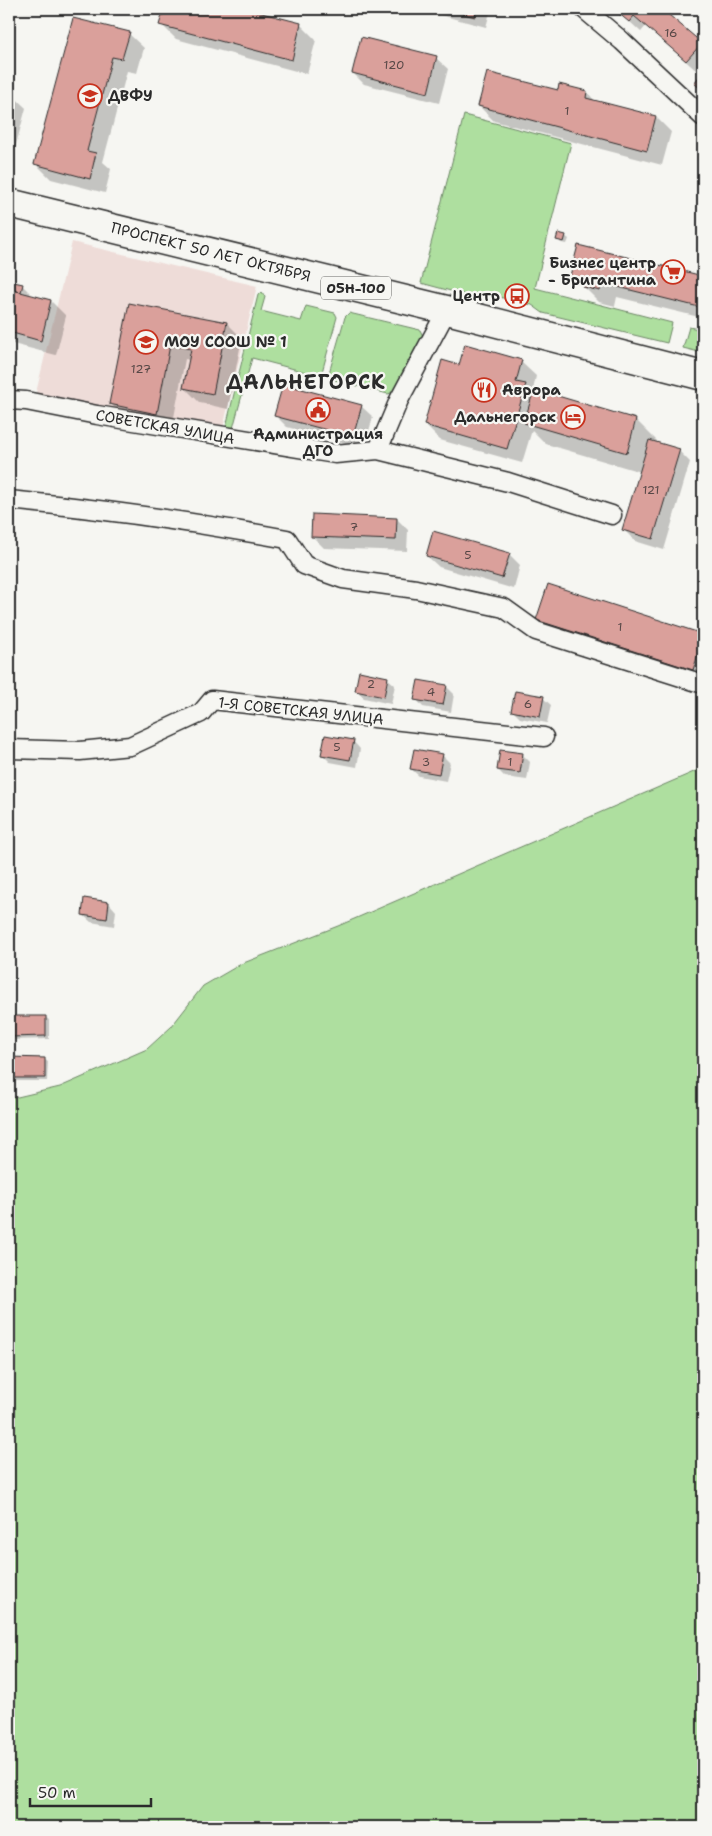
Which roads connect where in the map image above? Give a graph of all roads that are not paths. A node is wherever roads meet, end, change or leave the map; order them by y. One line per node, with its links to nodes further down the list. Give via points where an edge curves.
1 (584, 9): 2 (street)
2 (703, 117)
3 (9, 203): 4 (main road, ПРОСПЕКТ 50 ЛЕТ ОКТЯБРЯ / 05Н-100)
4 (447, 310): 5 (main road, ПРОСПЕКТ 50 ЛЕТ ОКТЯБРЯ / 05Н-100); 7 (street)
5 (703, 376)
6 (9, 400): 7 (street, СОВЕТСКАЯ УЛИЦА, via 336,454)
7 (378, 450): 9 (street, СОВЕТСКАЯ УЛИЦА, via 508,482)
8 (9, 500): 10 (street, via 190,522 286,539 304,565 343,579 416,589 504,608 536,630)
9 (612, 515)
10 (703, 684)
11 (544, 737): 12 (street, 1-Я СОВЕТСКАЯ УЛИЦА, via 212,700 201,713 130,746 80,751)
12 (9, 749)

